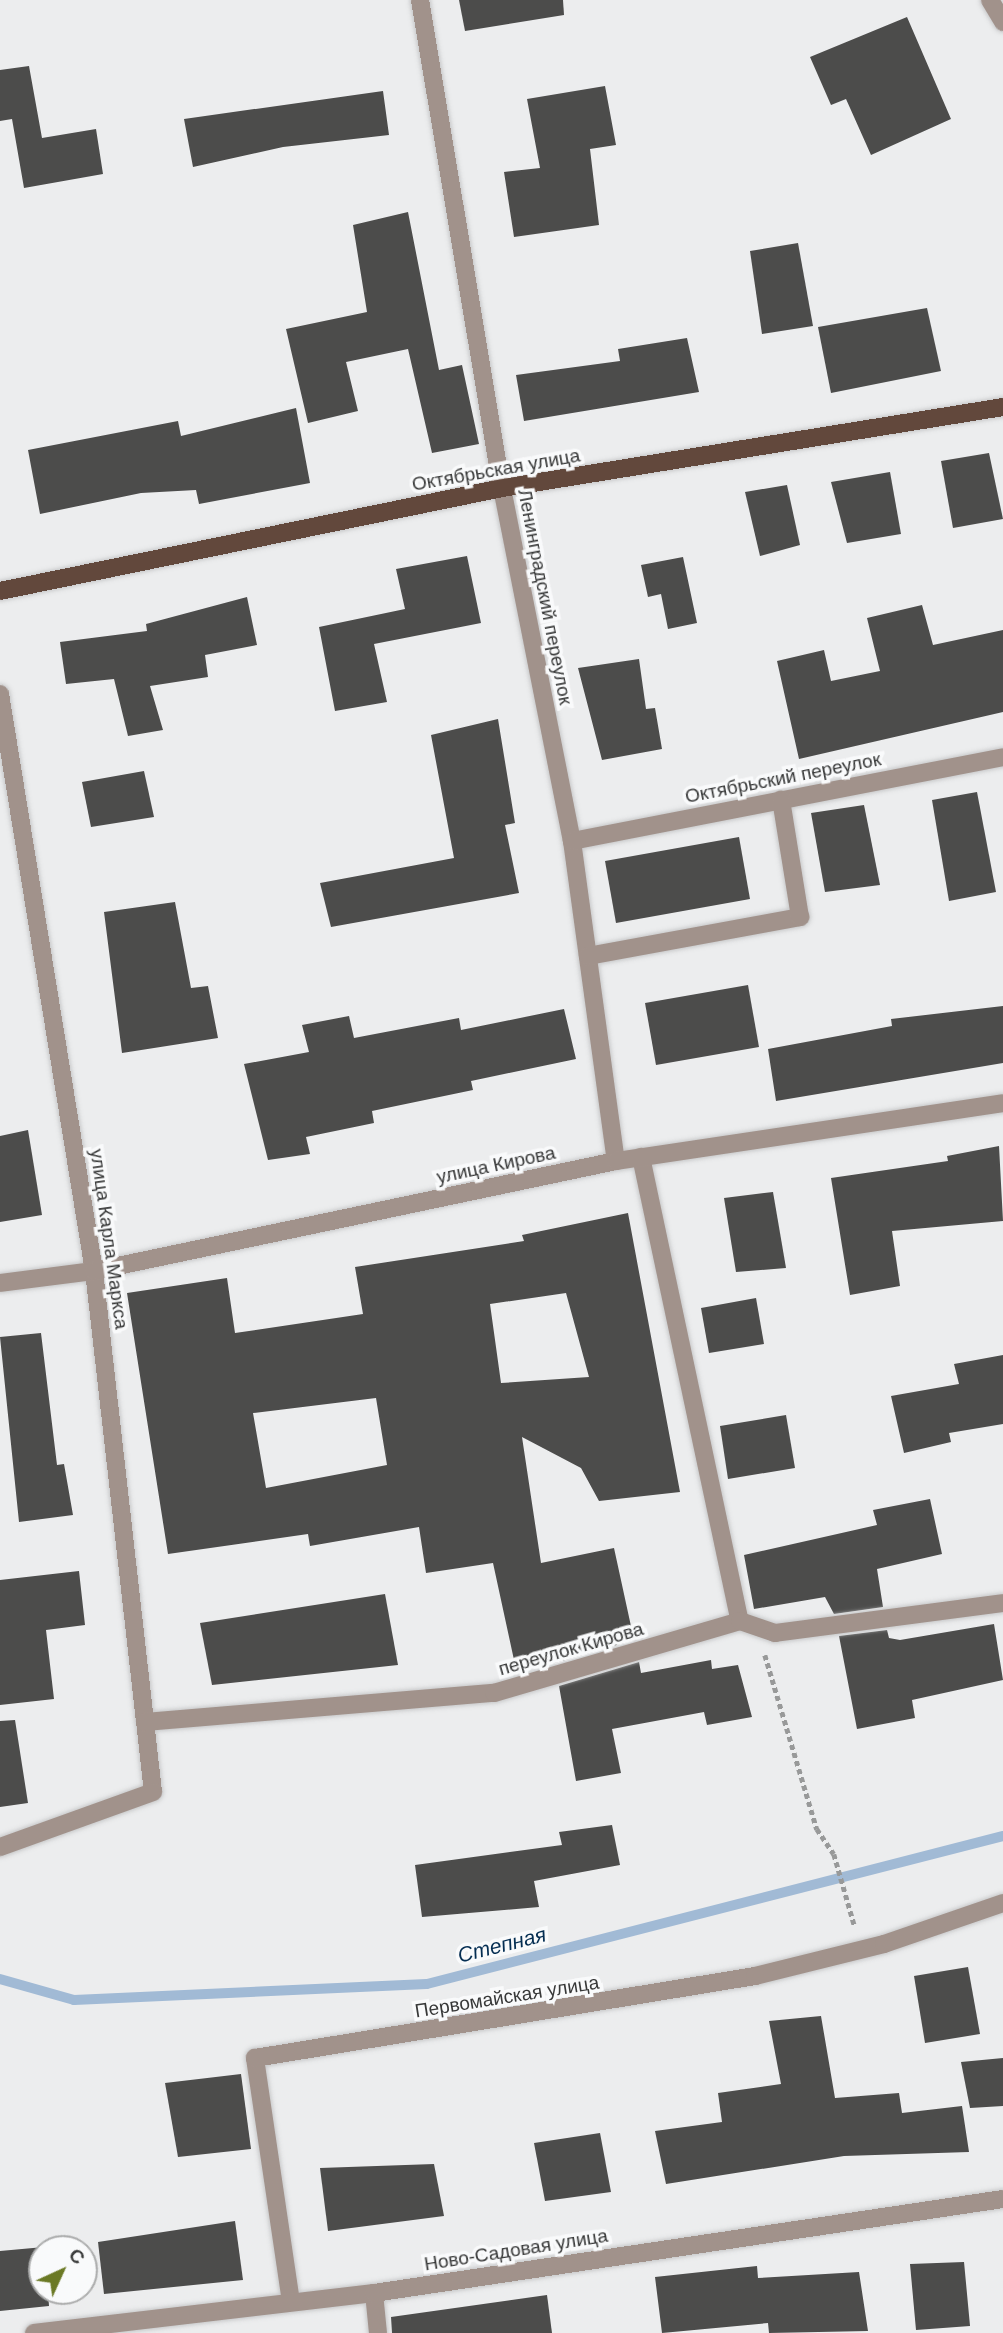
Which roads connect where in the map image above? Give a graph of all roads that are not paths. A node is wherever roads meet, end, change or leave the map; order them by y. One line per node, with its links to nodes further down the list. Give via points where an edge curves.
1 (420, 0): 5 (street, Ленинградский переулок)
2 (990, 0): 3 (street)
3 (1003, 22)
4 (1003, 407): 5 (main road, Октябрьская улица)
5 (502, 488): 6 (main road, Октябрьская улица); 10 (street, Ленинградский переулок)
6 (0, 590)
7 (0, 694): 15 (street, улица Карла Маркса)
8 (1003, 757): 9 (street, Октябрьский переулок)
9 (781, 800): 10 (street, Октябрьский переулок); 11 (street, via 800,917)
10 (572, 841): 11 (street, Ленинградский переулок)
11 (588, 956): 14 (street, Ленинградский переулок)
12 (1003, 1103): 13 (street, улица Кирова)
13 (640, 1157): 14 (street, улица Кирова); 18 (street)
14 (616, 1161): 15 (street, улица Кирова)
15 (94, 1270): 16 (street, улица Кирова); 19 (street, улица Карла Маркса)
16 (0, 1283)
17 (1003, 1603): 18 (street, переулок Кирова, via 775,1633)
18 (748, 1624): 19 (street, переулок Кирова, via 494,1693)
19 (145, 1722): 20 (street, улица Карла Маркса, via 153,1792)
20 (0, 1847)
21 (1003, 1903): 24 (street, Первомайская улица, via 884,1944 755,1976 255,2057)
22 (1003, 2199): 23 (street, Ново-Садовая улица)
23 (374, 2293): 24 (street, Ново-Садовая улица); 26 (street)
24 (291, 2302): 25 (street, Ново-Садовая улица)
25 (34, 2333)
26 (378, 2333)

